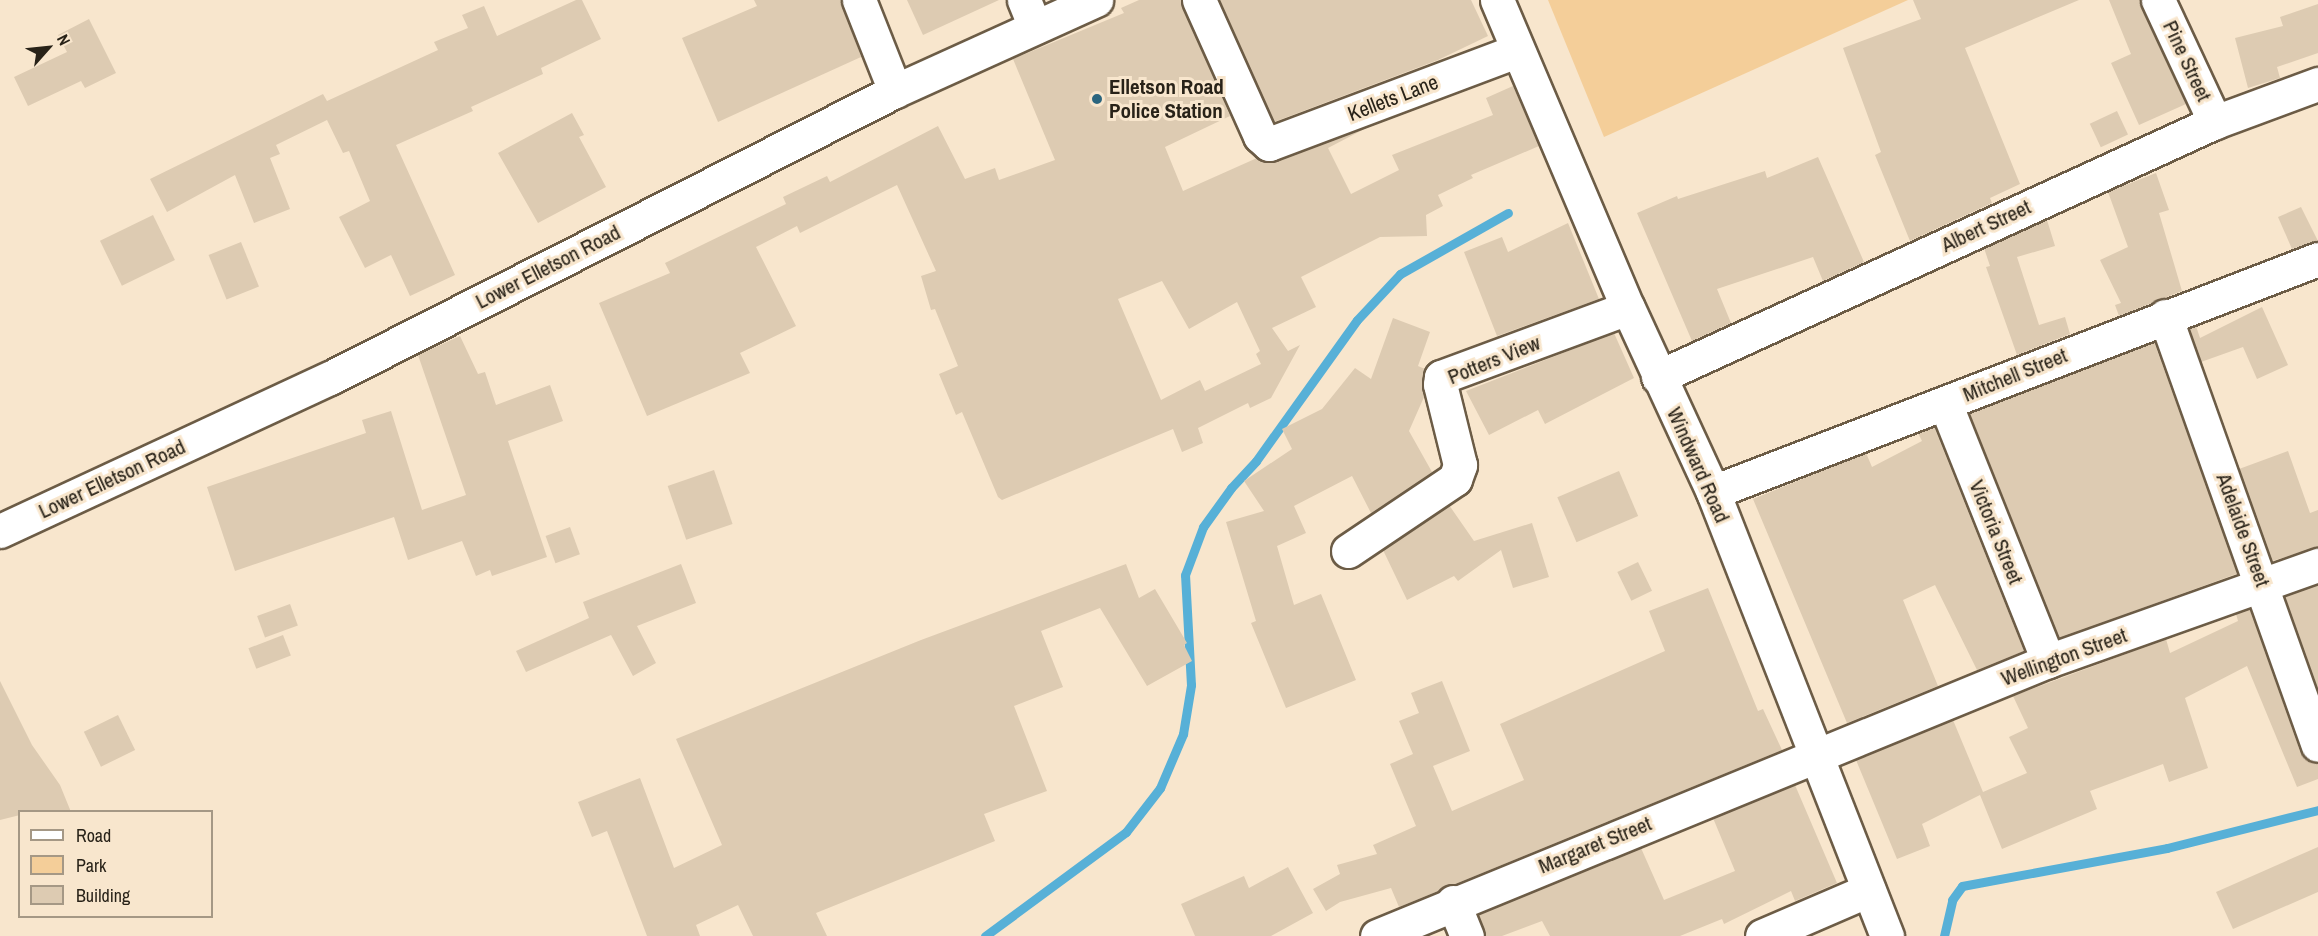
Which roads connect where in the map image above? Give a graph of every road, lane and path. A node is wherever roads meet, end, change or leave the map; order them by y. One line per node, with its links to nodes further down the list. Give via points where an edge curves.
1 (859, 0): 9 (street)
2 (1096, 0): 6 (street, Lower Elletson Road)
3 (1199, 0): 7 (street, Kellets Lane, via 1260,136 1269,144)
4 (1497, 0): 7 (street, Windward Road)
5 (2158, 0): 10 (street, Pine Street)
6 (1030, 13): 9 (street, Lower Elletson Road)
7 (1517, 51): 12 (street, Windward Road)
8 (2318, 84): 10 (street, Albert Street)
9 (895, 91): 17 (street, Lower Elletson Road, via 330,378)
10 (2215, 122): 14 (street, Albert Street)
11 (2318, 260): 13 (street, Mitchell Street)
12 (1628, 308): 14 (street, Windward Road); 18 (street, Potters View, via 1441,377 1460,465 1455,479)
13 (2165, 316): 15 (street, Mitchell Street); 20 (street, Adelaide Street)
14 (1658, 377): 16 (street, Windward Road)
15 (1945, 403): 16 (street, Mitchell Street); 21 (street, Victoria Street)
16 (1713, 492): 23 (street, Windward Road)
17 (0, 531)
18 (1348, 551)
19 (2318, 565): 20 (street, Wellington Street)
20 (2264, 586): 21 (street, Wellington Street); 22 (street, Adelaide Street)
21 (2048, 661): 23 (street, Wellington Street)
22 (2318, 745)
23 (1814, 757): 24 (street, Windward Road); 25 (street, Margaret Street)
24 (1869, 890): 28 (street); 29 (street, Windward Road)
25 (1453, 902): 26 (street, Margaret Street); 27 (street)
26 (1377, 936)
27 (1467, 936)
28 (1762, 936)
29 (1887, 936)

